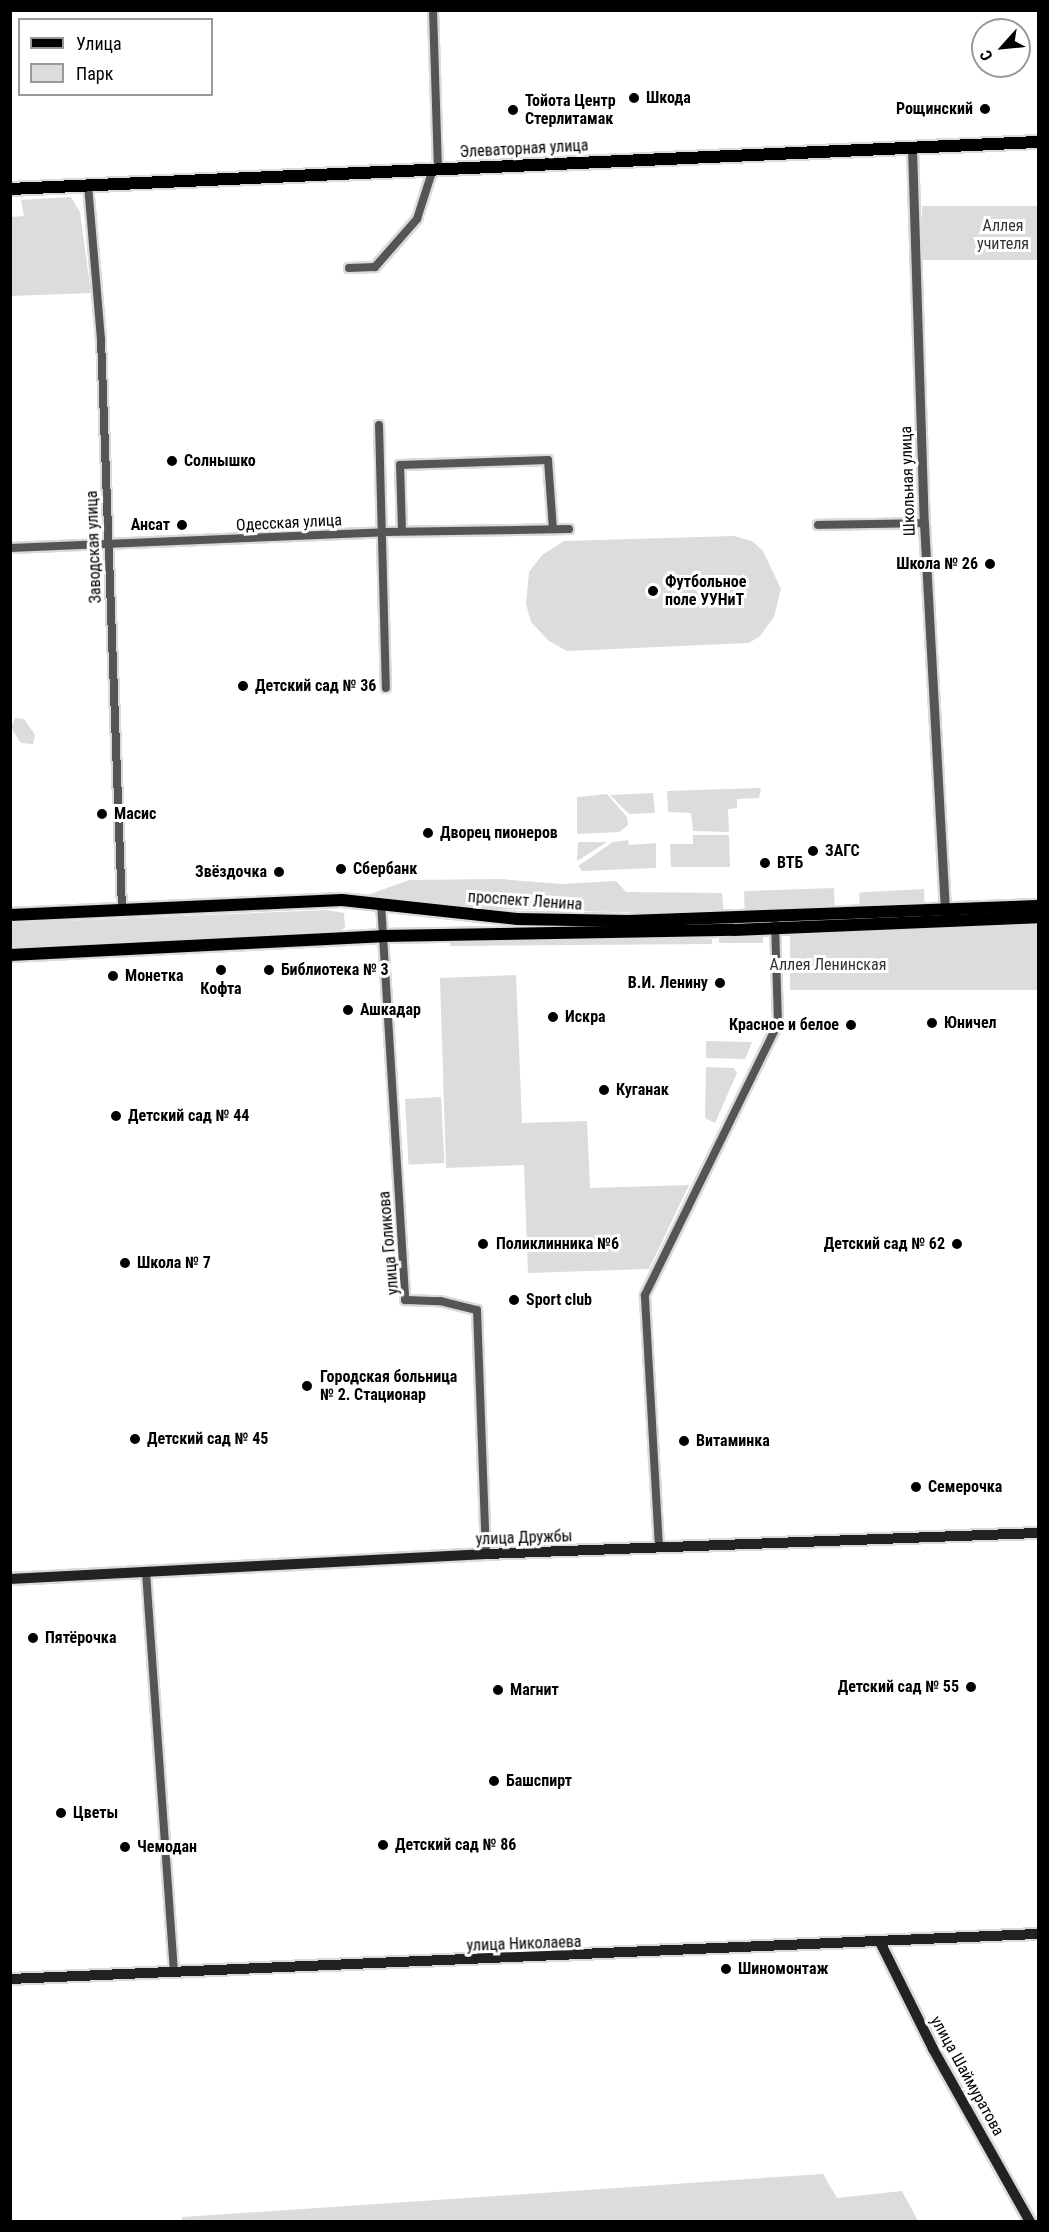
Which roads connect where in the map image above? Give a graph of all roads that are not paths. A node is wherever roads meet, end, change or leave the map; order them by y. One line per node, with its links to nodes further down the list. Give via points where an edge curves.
1 (433, 10): 4 (street)
2 (1038, 142): 3 (main road, Элеваторная улица)
3 (912, 148): 4 (main road, Элеваторная улица); 9 (street, Школьная улица)
4 (436, 169): 5 (main road, Элеваторная улица); 7 (street, via 417,219 375,267)
5 (88, 185): 6 (main road, Элеваторная улица); 15 (street, Заводская улица, via 102,350)
6 (10, 189)
7 (349, 268)
8 (379, 425): 13 (street)
9 (924, 523): 10 (street); 22 (street, Школьная улица)
10 (818, 525)
11 (554, 529): 12 (street, Одесская улица); 14 (street, Одесская улица); 14 (street, via 548,460 400,465)
12 (569, 529)
13 (385, 531): 14 (street, Одесская улица); 15 (street, Одесская улица); 17 (street)
14 (402, 531)
15 (106, 542): 16 (street, Одесская улица); 20 (street, Заводская улица)
16 (10, 548)
17 (386, 688)
18 (381, 903): 20 (main road, проспект Ленина, via 325,900); 24 (main road, проспект Ленина, via 550,922); 25 (street, улица Голикова)
19 (1038, 906): 22 (main road, проспект Ленина)
20 (122, 909): 21 (main road, проспект Ленина)
21 (10, 915)
22 (945, 915): 23 (main road, проспект Ленина); 24 (main road, проспект Ленина)
23 (1038, 917)
24 (775, 922): 25 (main road, проспект Ленина); 28 (street, via 778,1023 645,1294)
25 (382, 936): 26 (main road, проспект Ленина); 29 (street, улица Голикова, via 405,1300 440,1301 477,1310)
26 (10, 955)
27 (1038, 1533): 28 (main road, улица Дружбы)
28 (659, 1548): 29 (main road, улица Дружбы)
29 (486, 1554): 30 (main road, улица Дружбы)
30 (146, 1572): 31 (main road, улица Дружбы); 34 (street)
31 (10, 1578)
32 (1038, 1934): 33 (main road, улица Николаева)
33 (880, 1942): 34 (main road, улица Николаева); 36 (main road, улица Шаймуратова, via 933,2049)
34 (174, 1973): 35 (main road, улица Николаева)
35 (10, 1979)
36 (1030, 2222)

